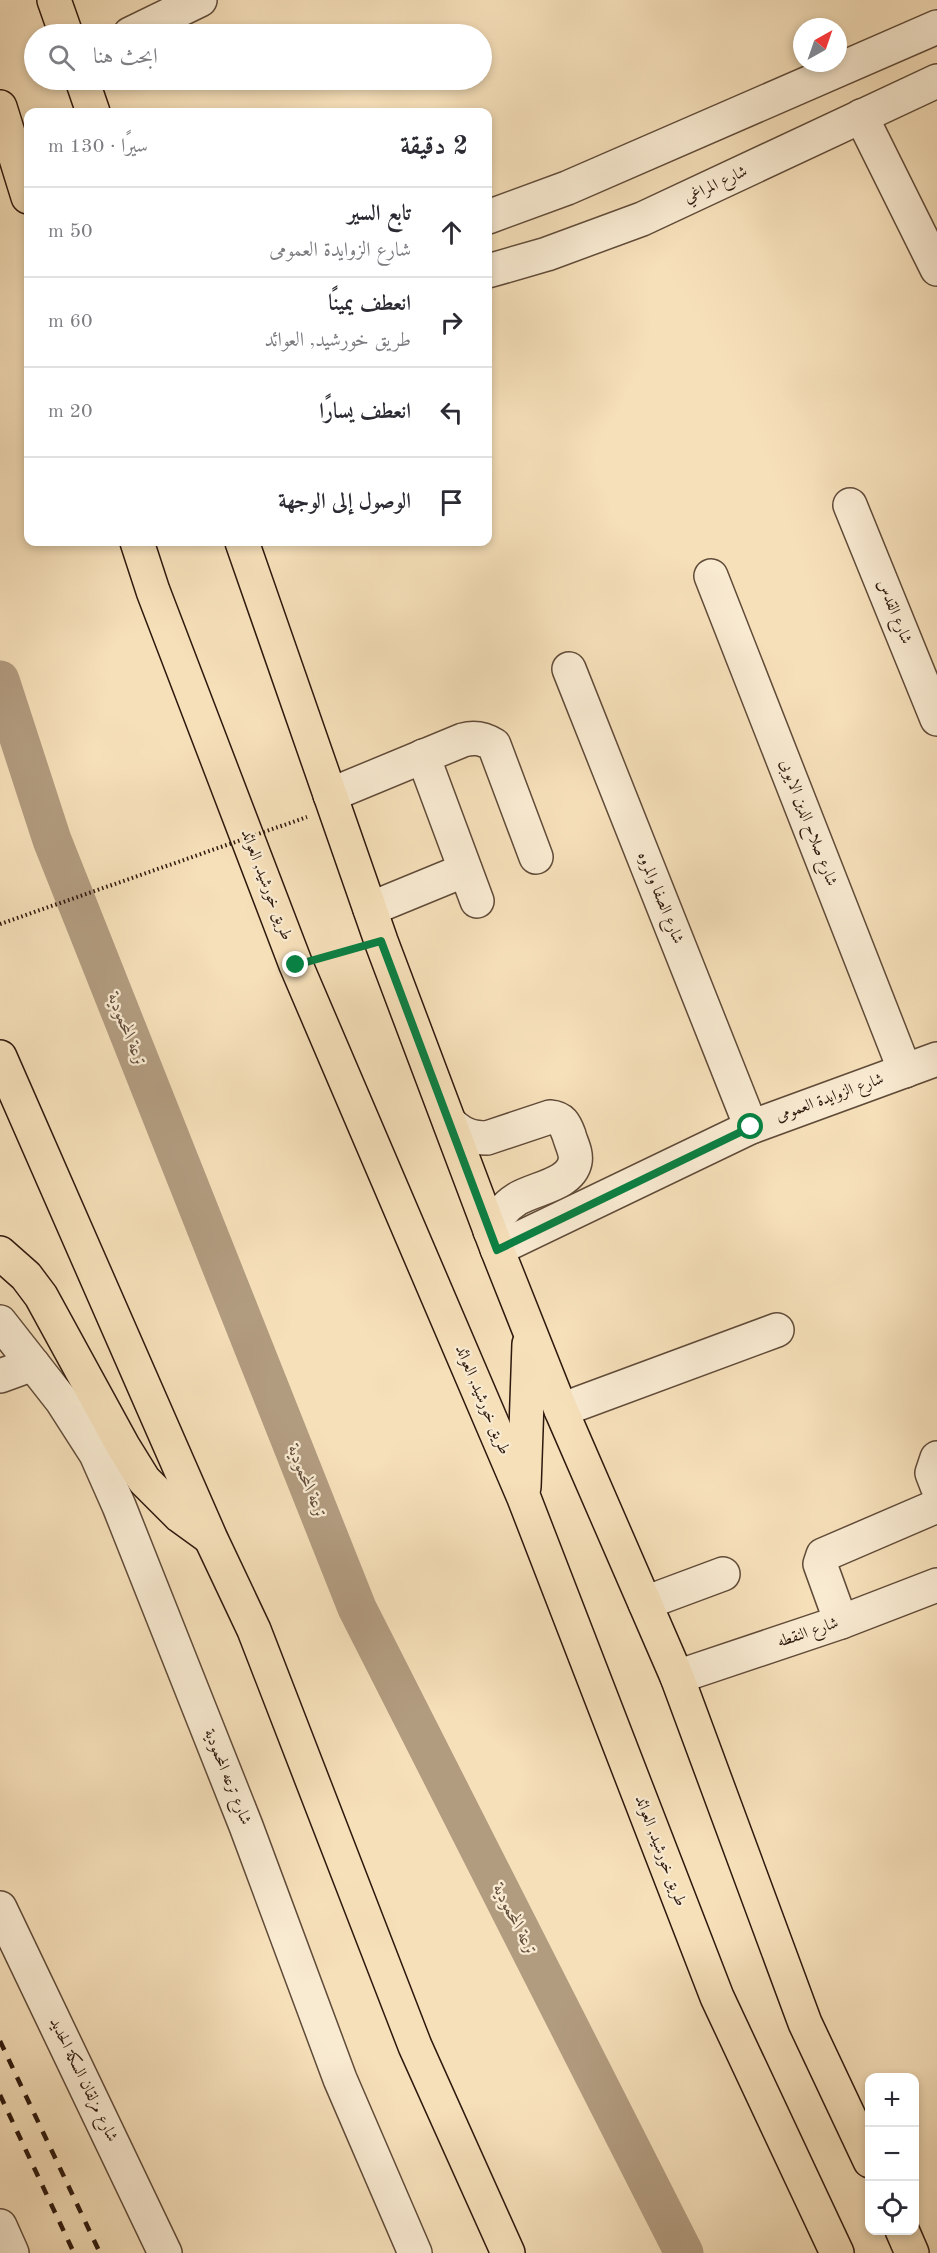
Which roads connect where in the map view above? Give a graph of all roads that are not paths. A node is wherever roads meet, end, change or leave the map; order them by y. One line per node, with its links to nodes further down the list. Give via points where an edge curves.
1 (54, 0): 3 (main road)
2 (200, 0): 4 (street)
3 (62, 24)
4 (151, 24)
5 (937, 27): 12 (street, via 567,188)
6 (937, 81): 10 (street, شارع المراغي)
7 (85, 90): 9 (main road)
8 (0, 107): 11 (main road)
9 (92, 108)
10 (861, 116): 13 (street); 14 (street, شارع المراغي, via 642,219)
11 (24, 184)
12 (492, 216)
13 (937, 269)
14 (492, 271)
15 (850, 504): 20 (street, شارع القدس)
16 (138, 546): 42 (main road, طريق خورشيد, العوائد, via 296,965)
17 (243, 546): 22 (main road)
18 (711, 576): 29 (street, شارع صلاح الدين الايوبى)
19 (569, 669): 31 (street, شارع الصفا والمروه)
20 (937, 719)
21 (423, 756): 22 (street); 23 (street, via 471,738 494,745); 24 (street)
22 (330, 795): 26 (main road)
23 (536, 857)
24 (465, 870): 25 (street); 26 (street)
25 (477, 901)
26 (370, 909): 30 (main road)
27 (0, 1057): 44 (main road)
28 (937, 1059): 29 (street, شارع الزوايدة العمومى)
29 (905, 1071): 31 (street, شارع الزوايدة العمومى)
30 (450, 1123): 32 (main road); 32 (street, via 477,1138 550,1117 566,1126 576,1157 573,1168 567,1177 507,1206)
31 (751, 1127): 32 (street, شارع الزوايدة العمومى)
32 (494, 1240): 35 (main road)
33 (0, 1253): 44 (main road, via 41,1296 144,1480 167,1505)
34 (0, 1322): 37 (street, شارع ترعه المحمودية)
35 (529, 1330): 39 (main road); 42 (main road)
36 (777, 1330): 39 (street)
37 (33, 1364): 38 (street); 56 (street, شارع ترعه المحمودية, via 96,1455 119,1506 246,1826 340,2079)
38 (0, 1376)
39 (561, 1410): 47 (main road)
40 (937, 1458): 41 (street, via 932,1473)
41 (937, 1486)
42 (524, 1498): 58 (main road, طريق خورشيد, العوائد, via 717,1997)
43 (937, 1506): 48 (street, via 823,1555 820,1564)
44 (211, 1539): 57 (main road, via 254,1630 416,2046)
45 (723, 1574): 47 (street)
46 (937, 1585): 48 (street, شارع النقطه)
47 (645, 1603): 49 (main road)
48 (841, 1622): 49 (street, شارع النقطه)
49 (677, 1677): 51 (main road, via 805,2023)
50 (0, 1908): 55 (street, شارع مزلقان السكة الحديد)
51 (865, 2150)
52 (0, 2226): 54 (street)
53 (904, 2235): 59 (main road)
54 (12, 2253)
55 (165, 2253)
56 (415, 2253)
57 (508, 2253)
58 (837, 2253)
59 (912, 2253)

